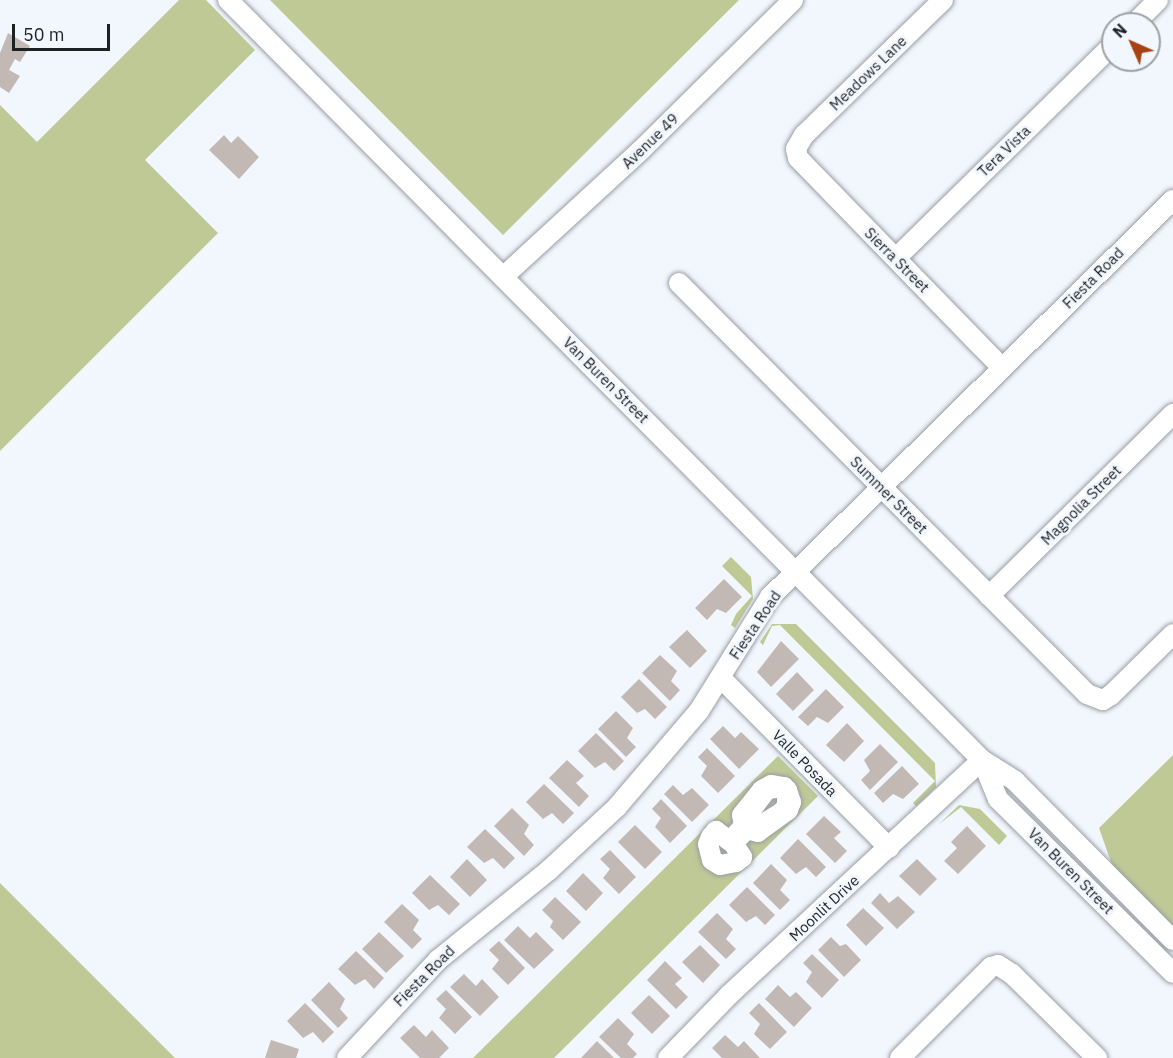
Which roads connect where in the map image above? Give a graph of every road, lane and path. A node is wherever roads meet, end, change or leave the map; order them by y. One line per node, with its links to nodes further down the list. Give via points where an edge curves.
1 (228, 0): 10 (street, Van Buren Street)
2 (793, 0): 10 (street, Avenue 49, via 640,151)
3 (1158, 0): 5 (street)
4 (938, 2): 7 (street, Meadows Lane, via 804,135)
5 (1146, 12)
6 (1101, 57): 9 (street, Tera Vista)
7 (796, 149): 9 (street, Sierra Street, via 801,165)
8 (1173, 200): 12 (street, Fiesta Road)
9 (896, 258): 12 (street, Sierra Street)
10 (503, 277): 15 (street, Van Buren Street)
11 (679, 284): 14 (street, Summer Street)
12 (1002, 368): 14 (street, Fiesta Road)
13 (1173, 414): 16 (street, Magnolia Street)
14 (881, 487): 15 (street, Fiesta Road); 16 (street, Summer Street)
15 (796, 571): 18 (street, Fiesta Road, via 770,597); 19 (street, Van Buren Street)
16 (989, 596): 17 (street, Summer Street, via 1087,694 1103,700)
17 (1173, 634)
18 (721, 678): 21 (street, Valle Posada); 24 (street, Fiesta Road, via 675,743 617,807 549,870 438,960)
19 (982, 760): 21 (street, Moonlit Drive); 22 (street, Van Buren Street, via 1015,781); 23 (street, Van Buren Street, via 998,798)
20 (764, 822): 20 (street, via 784,810 787,790 791,802 786,813 758,832 747,829 733,843 742,857 720,865 712,860 708,844 716,831 730,841 744,826 742,815 762,790 771,785 784,788 767,789 749,813 751,823)
21 (889, 848): 25 (street, Moonlit Drive, via 729,995)
22 (1173, 940)
23 (1173, 973)
24 (347, 1058)
25 (669, 1058)
26 (900, 1058): 27 (street, via 998,965 1012,974)
27 (1097, 1058)

